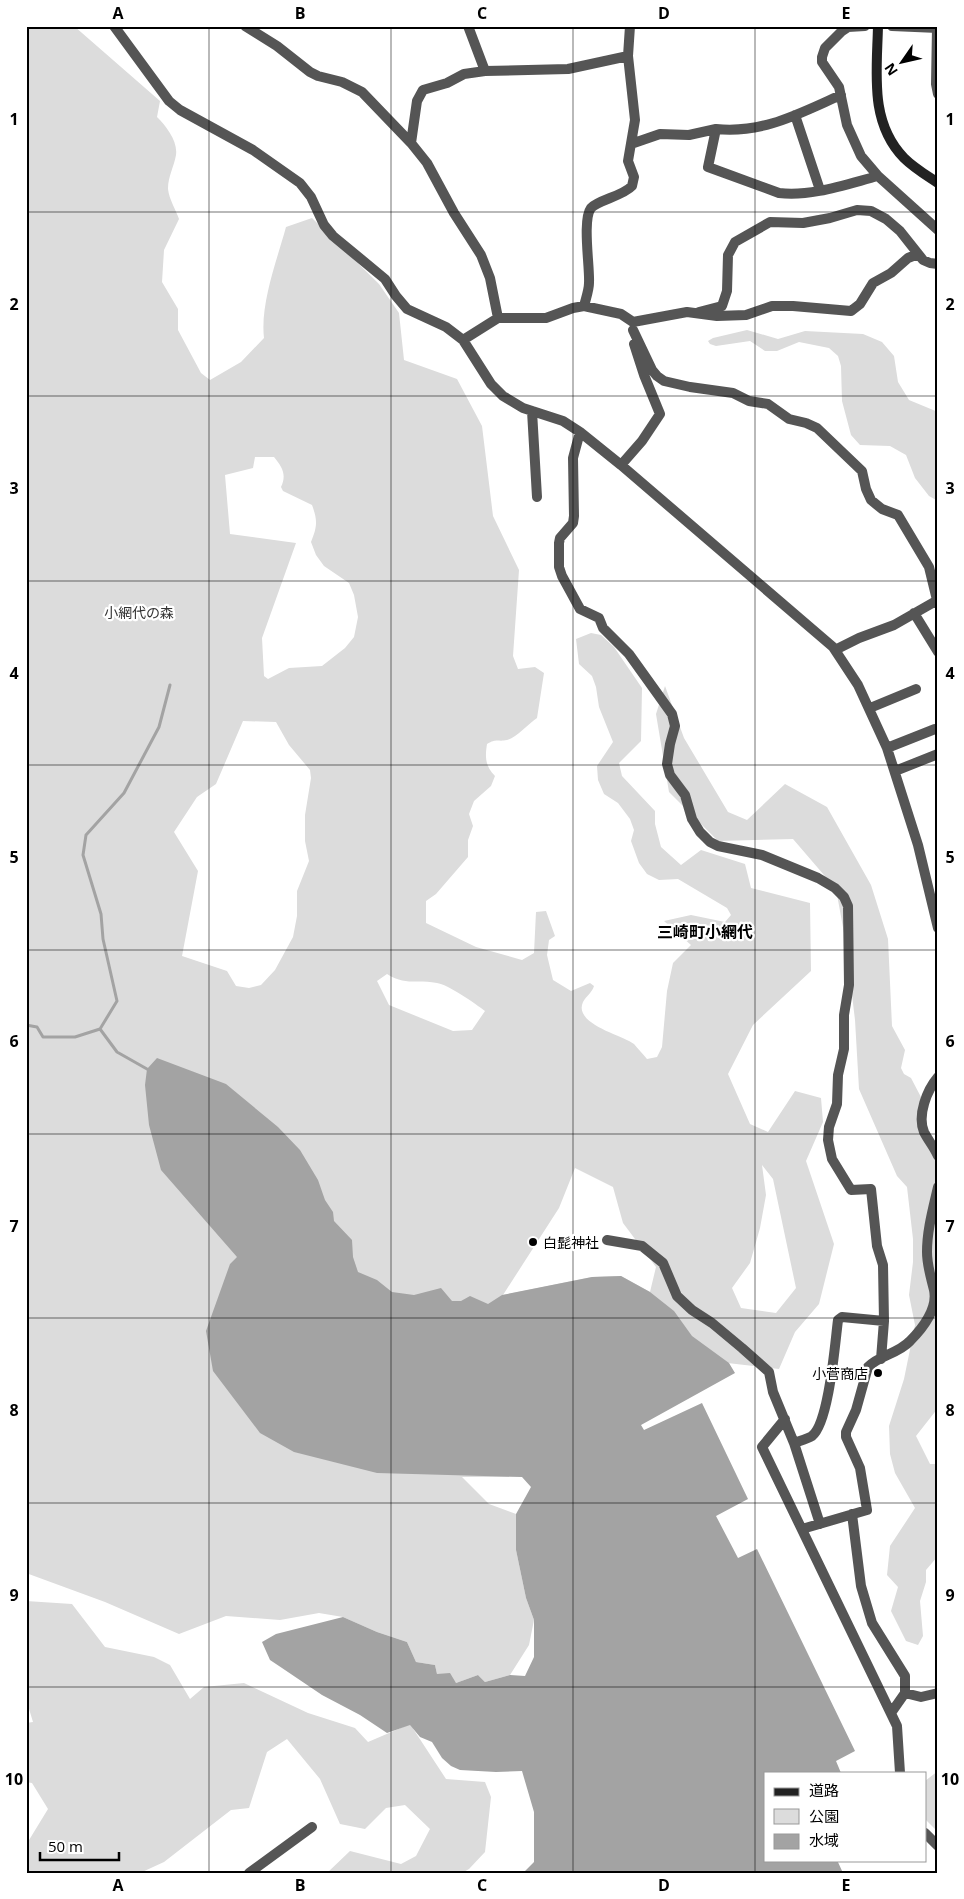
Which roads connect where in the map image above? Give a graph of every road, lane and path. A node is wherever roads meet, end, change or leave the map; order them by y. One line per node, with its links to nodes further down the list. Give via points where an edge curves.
1 (114, 26): 27 (street, via 174,105 253,150 300,183 333,236 385,279 402,304 446,327)
2 (245, 26): 15 (street, via 278,46 310,72 362,92)
3 (468, 26): 10 (street)
4 (630, 26): 9 (street)
5 (865, 26): 12 (street, via 848,27 823,52 824,66 835,79)
6 (878, 26): 18 (street, via 877,101 883,125 905,159)
7 (892, 26): 8 (street)
8 (937, 28): 11 (street)
9 (628, 56): 10 (street, via 559,70); 16 (street, via 636,120)
10 (485, 71): 15 (street, via 464,74 423,90 417,101)
11 (938, 94)
12 (841, 95): 13 (street); 17 (street, via 850,136)
13 (795, 115): 14 (street, via 752,129 734,132); 19 (street)
14 (716, 129): 16 (street, via 660,134); 19 (street, via 708,167 779,193)
15 (412, 143): 25 (street, via 481,255)
16 (631, 144): 23 (street, via 628,161 634,177 632,186 595,205 589,213 589,283)
17 (878, 176): 19 (street); 20 (street)
18 (938, 183)
19 (820, 190)
20 (938, 230)
21 (918, 254): 22 (street, via 923,260); 24 (street, via 873,283 860,304 851,311 772,306 746,315); 24 (street, via 900,231 871,211 857,210 803,223 770,222 735,242 728,255 727,291 722,306)
22 (938, 264)
23 (584, 306): 25 (street, via 546,318); 26 (street, via 621,314)
24 (698, 313): 26 (street, via 687,312)
25 (498, 318): 27 (street)
26 (633, 326): 30 (street, via 633,338 644,375 660,414); 32 (street, via 652,370 664,380 732,393 749,401 768,404 789,419 817,428 862,471 871,500 882,509 898,515 929,567)
27 (463, 340): 28 (street, via 496,390)
28 (532, 411): 29 (street, via 563,421); 31 (street)
29 (580, 432): 30 (street); 47 (street, via 573,458 574,516 560,538 559,567 580,609 599,618 603,628 629,654 672,714 675,726 667,764 670,775 685,795 692,819 710,842 762,855 818,878 836,888 848,906 849,985 844,1015 844,1049 838,1075 837,1104 828,1140 832,1159 851,1190 871,1189 877,1246 883,1265)
30 (621, 465): 34 (street)
31 (537, 497)
32 (937, 603): 33 (street)
33 (914, 613): 34 (street); 35 (street)
34 (835, 650): 37 (street)
35 (938, 652)
36 (916, 689): 37 (street)
37 (870, 708): 39 (street)
38 (935, 728): 39 (street)
39 (887, 748): 41 (street)
40 (938, 754): 41 (street)
41 (895, 771): 42 (street, via 918,845)
42 (938, 928)
43 (938, 1077): 44 (street, via 929,1087 923,1121 925,1133)
44 (938, 1156)
45 (938, 1187): 48 (street, via 927,1250 935,1291 934,1307 904,1347)
46 (607, 1240): 49 (street, via 642,1246 663,1263 677,1296 769,1372 773,1392)
47 (884, 1321): 48 (street); 50 (street, via 842,1317 838,1320 824,1411 818,1428 812,1436)
48 (881, 1359): 51 (street, via 868,1367 846,1432 860,1468 867,1510)
49 (785, 1419): 50 (street); 53 (street, via 762,1447)
50 (794, 1443): 52 (street)
51 (852, 1514): 52 (street); 54 (street, via 862,1586 872,1623 905,1676)
52 (820, 1524): 53 (street)
53 (802, 1529): 56 (street)
54 (905, 1693): 55 (street, via 921,1697); 56 (street)
55 (938, 1693)
56 (891, 1713): 57 (street, via 896,1726)
57 (900, 1772)
58 (312, 1827): 61 (street)
59 (926, 1834): 60 (street)
60 (938, 1846)
61 (249, 1873)

